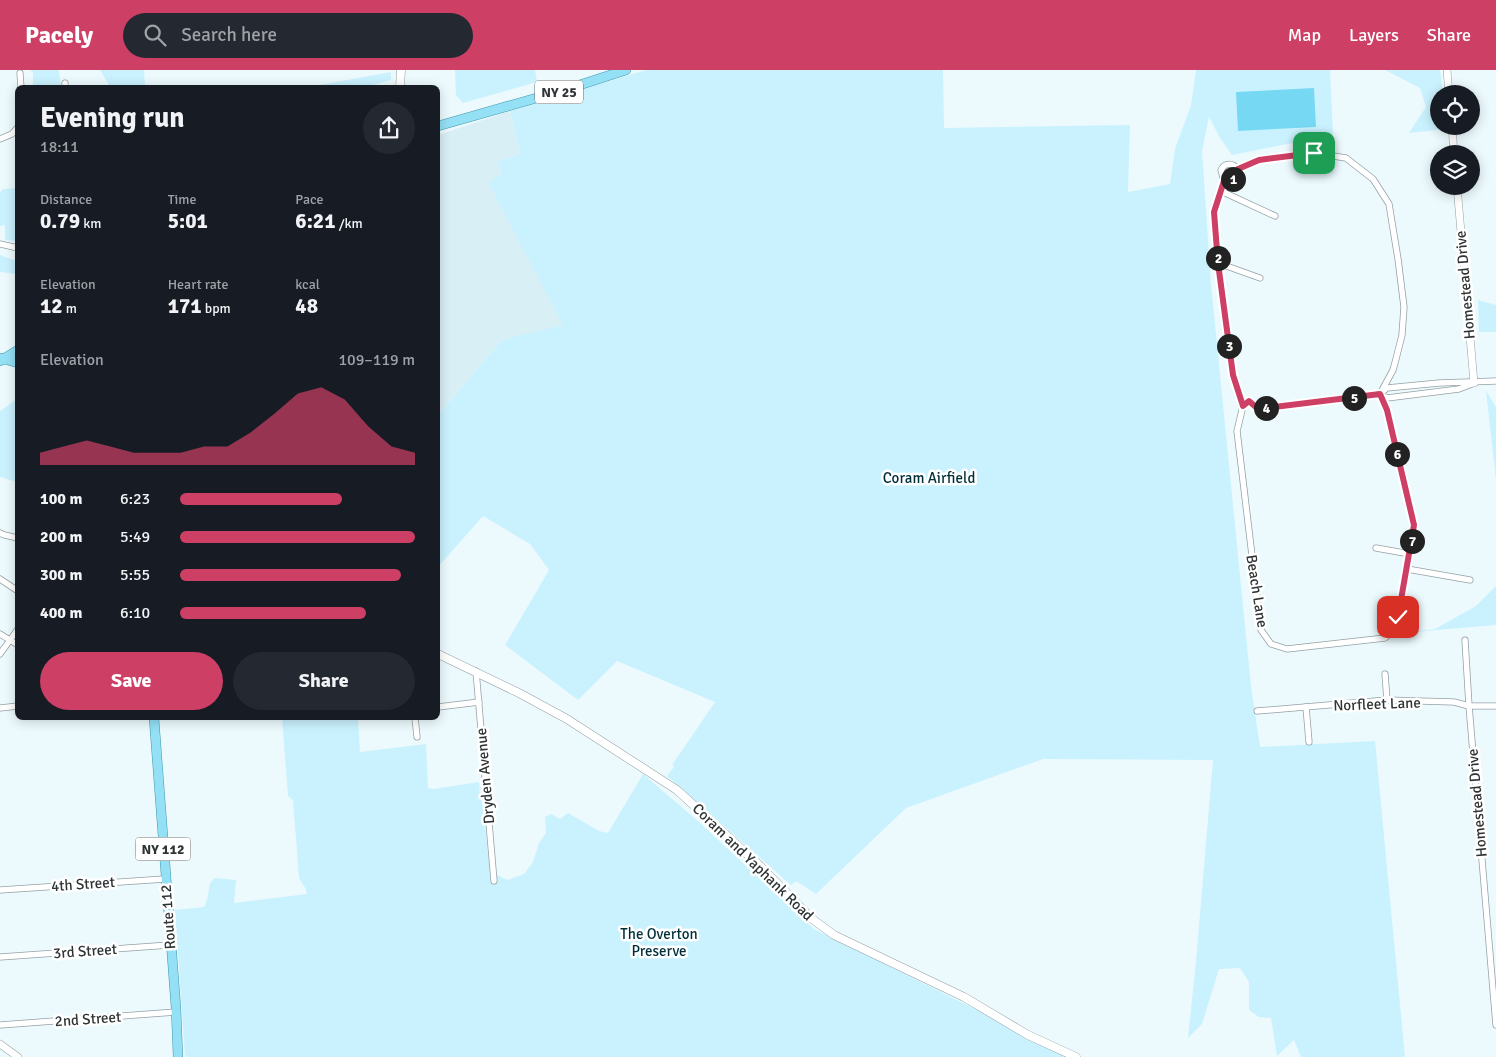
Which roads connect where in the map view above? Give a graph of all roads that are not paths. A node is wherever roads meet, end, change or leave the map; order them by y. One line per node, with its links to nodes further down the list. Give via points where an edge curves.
1 (401, 70): 6 (main road)
2 (626, 70): 8 (main road, NY 25)
3 (1447, 70): 7 (street)
4 (20, 73): 5 (street)
5 (21, 85)
6 (400, 85)
7 (1448, 85)
8 (440, 125)
9 (15, 130): 10 (street)
10 (0, 139)
11 (1238, 169): 12 (street, via 1233,179); 12 (street, via 1231,164 1223,166); 25 (street, via 1259,160 1314,153 1346,158 1373,179 1384,196 1389,204 1404,307 1402,335 1393,370)
12 (1224, 181): 13 (street)
13 (1221, 191): 15 (street); 18 (street, via 1214,212)
14 (1458, 195): 24 (street, Homestead Drive)
15 (1275, 216)
16 (0, 244): 17 (street)
17 (15, 247)
18 (1218, 263): 19 (street); 26 (street, via 1233,375)
19 (1260, 278)
20 (15, 352): 21 (main road)
21 (2, 359): 22 (main road)
22 (15, 362)
23 (1496, 382): 24 (street)
24 (1474, 383): 25 (street, via 1386,388)
25 (1380, 394): 26 (street, via 1258,409 1249,401); 30 (street, Beach Lane, via 1387,410 1414,525)
26 (1243, 406): 31 (street, Beach Lane, via 1237,431 1246,511 1261,630 1271,644 1288,649 1385,638 1396,628)
27 (0, 533): 28 (street)
28 (15, 538)
29 (1376, 548): 30 (street)
30 (1410, 554): 31 (street, Beach Lane)
31 (1407, 569): 33 (street)
32 (0, 580): 34 (street)
33 (1470, 580)
34 (15, 589)
35 (15, 633): 37 (street)
36 (0, 634): 37 (street)
37 (10, 640): 39 (street); 40 (street)
38 (1465, 640): 47 (street, Homestead Drive)
39 (15, 644)
40 (0, 654)
41 (440, 655): 42 (main road, Coram and Yaphank Road)
42 (476, 671): 45 (street, Dryden Avenue); 68 (main road, Coram and Yaphank Road, via 567,719 677,790 811,918 834,935 964,997 1028,1035)
43 (1385, 674): 44 (street)
44 (1387, 700): 47 (street, Norfleet Lane, via 1454,702); 50 (street, Norfleet Lane)
45 (479, 702): 49 (street); 58 (street, Dryden Avenue)
46 (15, 706): 51 (street)
47 (1469, 706): 48 (street, Norfleet Lane); 64 (street, Homestead Drive)
48 (1496, 706)
49 (440, 707)
50 (1306, 707): 52 (street, Norfleet Lane); 56 (street)
51 (0, 708)
52 (1258, 711)
53 (154, 720): 57 (main road, Route 112 / NY 112)
54 (415, 720): 55 (street)
55 (417, 737)
56 (1309, 742)
57 (165, 879): 59 (street, 4th Street); 60 (main road, Route 112 / NY 112)
58 (494, 881)
59 (0, 890)
60 (170, 945): 61 (street, 3rd Street); 62 (main road, Route 112 / NY 112)
61 (0, 957)
62 (176, 1012): 63 (street, 2nd Street); 67 (main road, Route 112 / NY 112)
63 (0, 1025)
64 (1496, 1025)
65 (0, 1044): 66 (street)
66 (18, 1057)
67 (178, 1057)
68 (1076, 1057)

